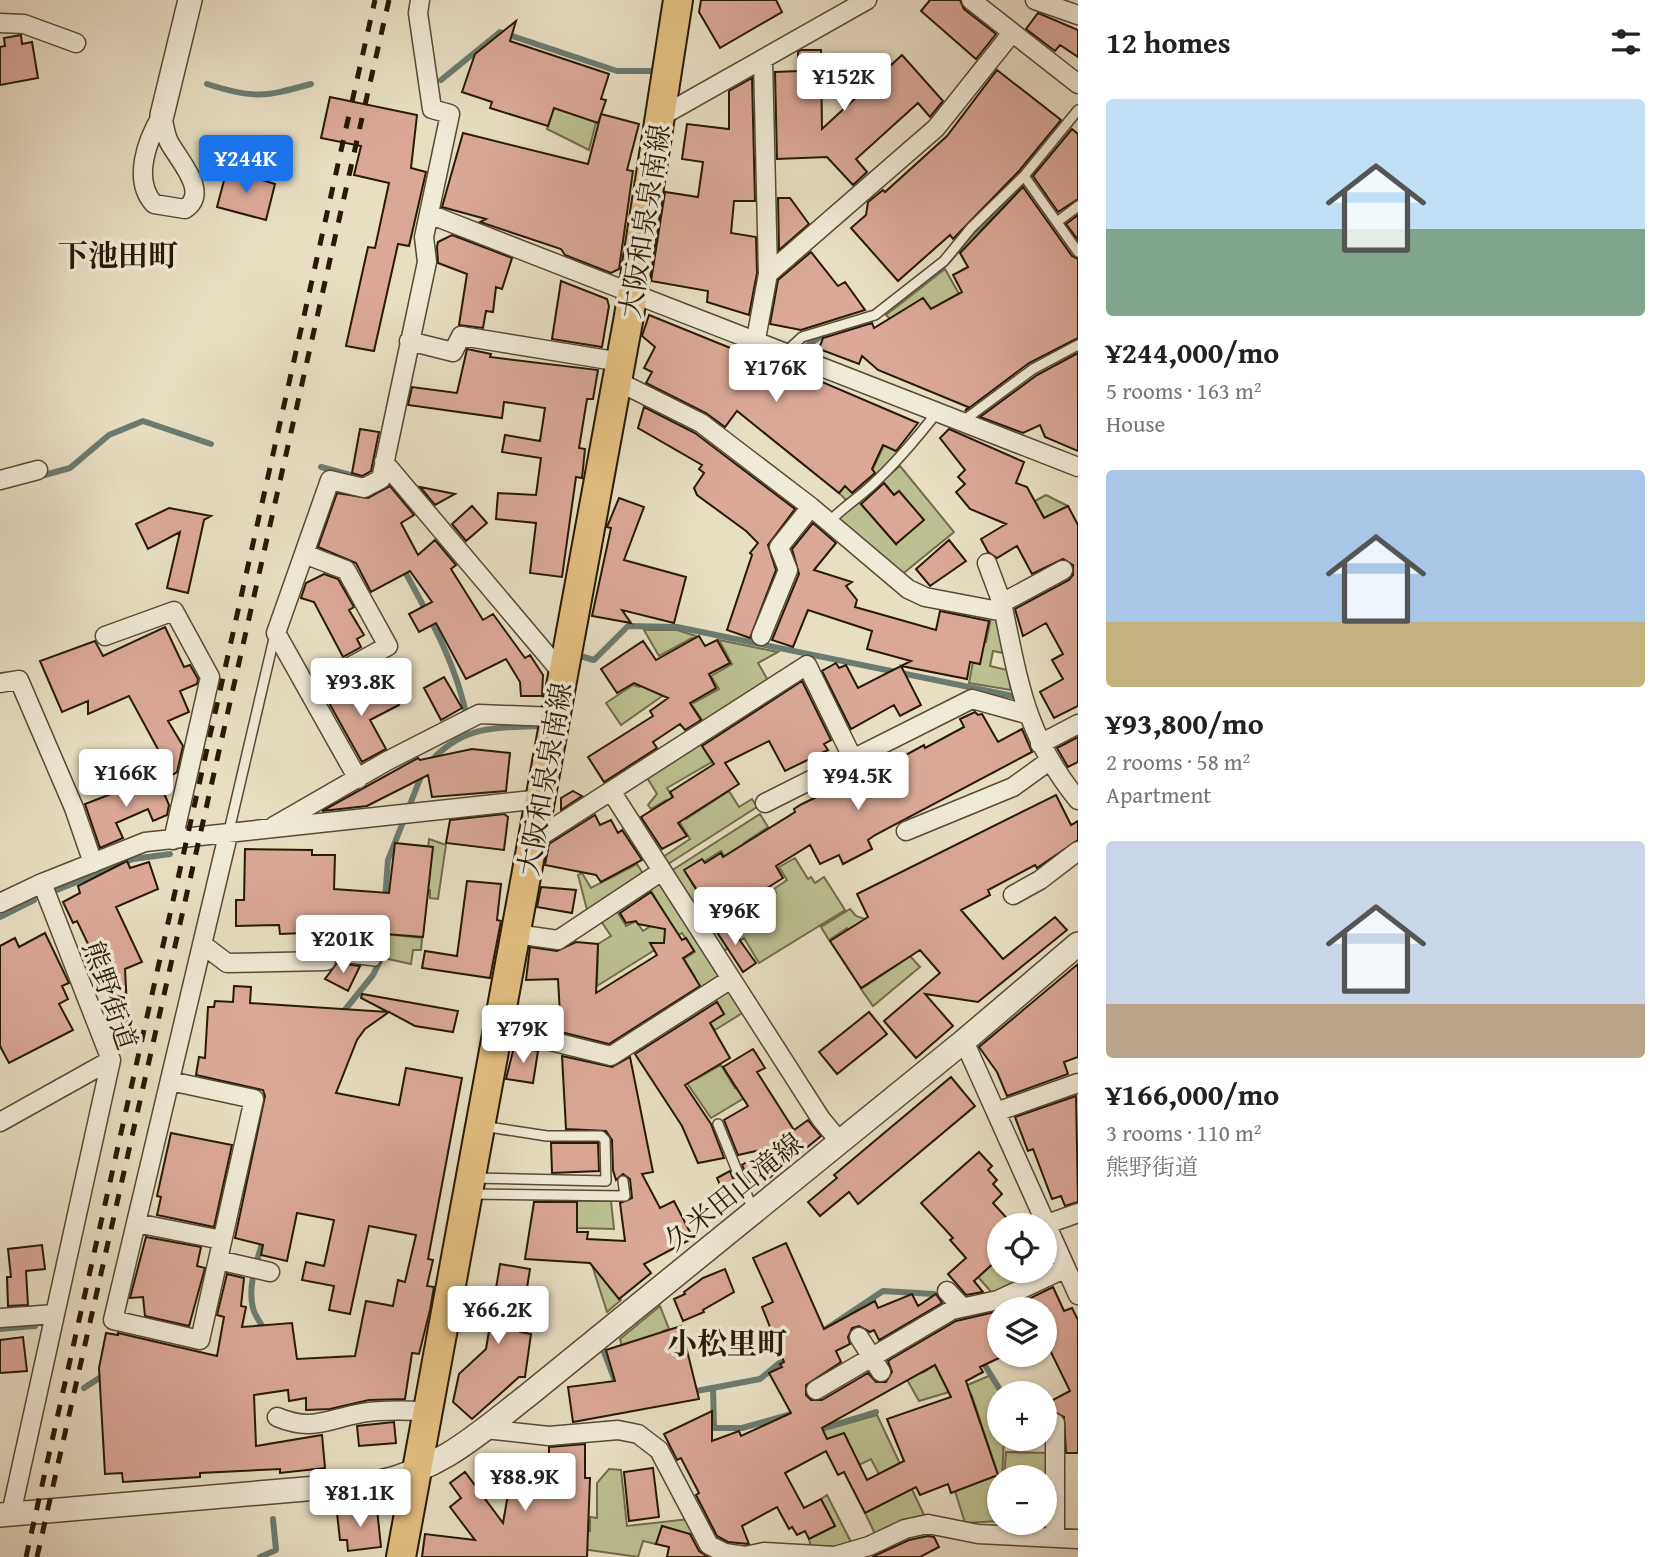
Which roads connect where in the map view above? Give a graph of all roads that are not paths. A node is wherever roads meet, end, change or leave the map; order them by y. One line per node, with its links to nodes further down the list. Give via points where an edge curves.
1 (190, 0): 14 (street)
2 (420, 0): 20 (street, via 432,108 450,114)
3 (678, 0): 15 (main road, 大阪和泉泉南線)
4 (867, 0): 11 (street)
5 (971, 0): 9 (street)
6 (1035, 0): 7 (street)
7 (1078, 15)
8 (0, 23): 10 (street, via 24,24)
9 (1011, 34): 12 (street); 23 (street, via 936,128)
10 (76, 43)
11 (763, 59): 15 (street); 23 (street)
12 (1078, 84)
13 (1078, 110): 18 (lane)
14 (162, 115): 16 (street); 17 (street)
15 (660, 117): 24 (main road, 大阪和泉泉南線)
16 (177, 154): 17 (street, via 154,153); 17 (street, via 197,195 185,209 154,204 147,197 142,181)
17 (145, 160)
18 (1027, 179): 21 (lane); 28 (lane, via 971,228 944,261 874,316 802,337)
19 (1078, 206): 21 (lane)
20 (429, 214): 24 (street); 26 (street, via 424,237 426,261)
21 (1057, 222): 22 (lane)
22 (1078, 252)
23 (768, 274): 25 (street)
24 (633, 294): 25 (street); 29 (main road, 大阪和泉泉南線)
25 (756, 339): 28 (street)
26 (409, 341): 29 (street, via 453,352 461,336); 32 (street)
27 (1078, 345): 31 (lane, via 1005,388)
28 (787, 351): 30 (street)
29 (619, 371): 36 (street, via 701,423); 45 (main road, 大阪和泉泉南線)
30 (938, 411): 31 (street); 37 (lane, via 890,469)
31 (963, 421): 33 (street)
32 (384, 462): 38 (street, via 382,479 364,488 330,480); 45 (street)
33 (1078, 467)
34 (38, 470): 35 (street)
35 (0, 481)
36 (811, 507): 37 (street); 44 (street, via 779,547 788,570)
37 (829, 522): 41 (street, via 908,589 925,597)
38 (304, 554): 42 (street); 47 (street, via 346,570 388,646)
39 (987, 563): 41 (street)
40 (1063, 570): 41 (street)
41 (1003, 607): 48 (street)
42 (276, 633): 47 (street); 61 (lane)
43 (105, 636): 62 (street, via 174,611 210,677)
44 (761, 636)
45 (564, 674): 49 (main road, 大阪和泉泉南線)
46 (0, 683): 65 (street, via 19,680)
47 (308, 690): 54 (street)
48 (1026, 714): 51 (street); 52 (street, via 972,698)
49 (556, 717): 54 (street, via 480,714); 56 (main road, 大阪和泉泉南線)
50 (1078, 724): 51 (street)
51 (1040, 744): 53 (street)
52 (853, 758): 55 (street, via 807,665); 58 (street)
53 (1048, 761): 57 (street); 60 (street, via 1013,787 930,809)
54 (358, 779): 59 (street)
55 (611, 791): 63 (street); 66 (street)
56 (541, 799): 59 (street); 63 (main road, 大阪和泉泉南線)
57 (1078, 800)
58 (765, 803)
59 (265, 831): 61 (street)
60 (906, 831)
61 (228, 835): 62 (street); 71 (street)
62 (173, 840): 65 (street, via 145,842)
63 (533, 841): 70 (main road, 大阪和泉泉南線)
64 (1078, 851): 68 (street)
65 (93, 863): 67 (street)
66 (662, 871): 70 (street, via 558,940); 75 (street)
67 (42, 883): 69 (street); 78 (street, 熊野街道)
68 (1013, 895)
69 (0, 904)
70 (516, 934): 76 (main road, 大阪和泉泉南線)
71 (202, 944): 73 (street, via 227,963); 79 (street)
72 (1078, 944): 77 (street, 久米田山滝線)
73 (326, 961): 74 (lane, via 333,956)
74 (375, 961)
75 (731, 979): 76 (street, via 611,1056); 85 (street)
76 (498, 1028): 84 (main road, 大阪和泉泉南線)
77 (964, 1041): 81 (street); 85 (street, 久米田山滝線)
78 (111, 1060): 82 (street); 101 (street, 熊野街道)
79 (170, 1081): 92 (street); 93 (street, via 254,1099)
80 (1078, 1083): 81 (street)
81 (996, 1112): 89 (street)
82 (0, 1122)
83 (718, 1124): 88 (lane)
84 (481, 1126): 87 (main road, 大阪和泉泉南線); 87 (lane, via 547,1136 601,1136 605,1140 606,1181 488,1181)
85 (840, 1142): 88 (street, 久米田山滝線)
86 (623, 1181): 87 (lane, via 625,1196)
87 (470, 1186): 106 (main road, 大阪和泉泉南線)
88 (754, 1212): 108 (street, 久米田山滝線)
89 (1041, 1213)
90 (1078, 1213): 91 (street)
91 (1057, 1220)
92 (136, 1223): 93 (street); 95 (street, via 113,1320 200,1340)
93 (222, 1240): 95 (street)
94 (1057, 1248): 96 (street)
95 (218, 1260): 97 (street)
96 (1066, 1268): 99 (street); 100 (street, via 998,1300)
97 (270, 1272)
98 (947, 1291): 100 (street)
99 (1078, 1295)
100 (961, 1306): 104 (street)
101 (55, 1314): 102 (street); 111 (street, 熊野街道)
102 (0, 1318)
103 (859, 1337): 104 (street)
104 (877, 1365): 105 (street)
105 (816, 1390)
106 (428, 1411): 107 (street, via 362,1413 312,1426); 110 (main road, 大阪和泉泉南線)
107 (277, 1417)
108 (485, 1429): 110 (street, 久米田山滝線); 114 (street, via 550,1436 629,1431 659,1450 712,1549 745,1556 764,1552)
109 (1055, 1451): 112 (street)
110 (417, 1474): 111 (street, 久米田山滝線, via 376,1483); 115 (main road, 大阪和泉泉南線)
111 (6, 1515)
112 (1055, 1537): 113 (street); 114 (street, via 978,1534 928,1524)
113 (1078, 1539)
114 (845, 1555)
115 (401, 1557)

